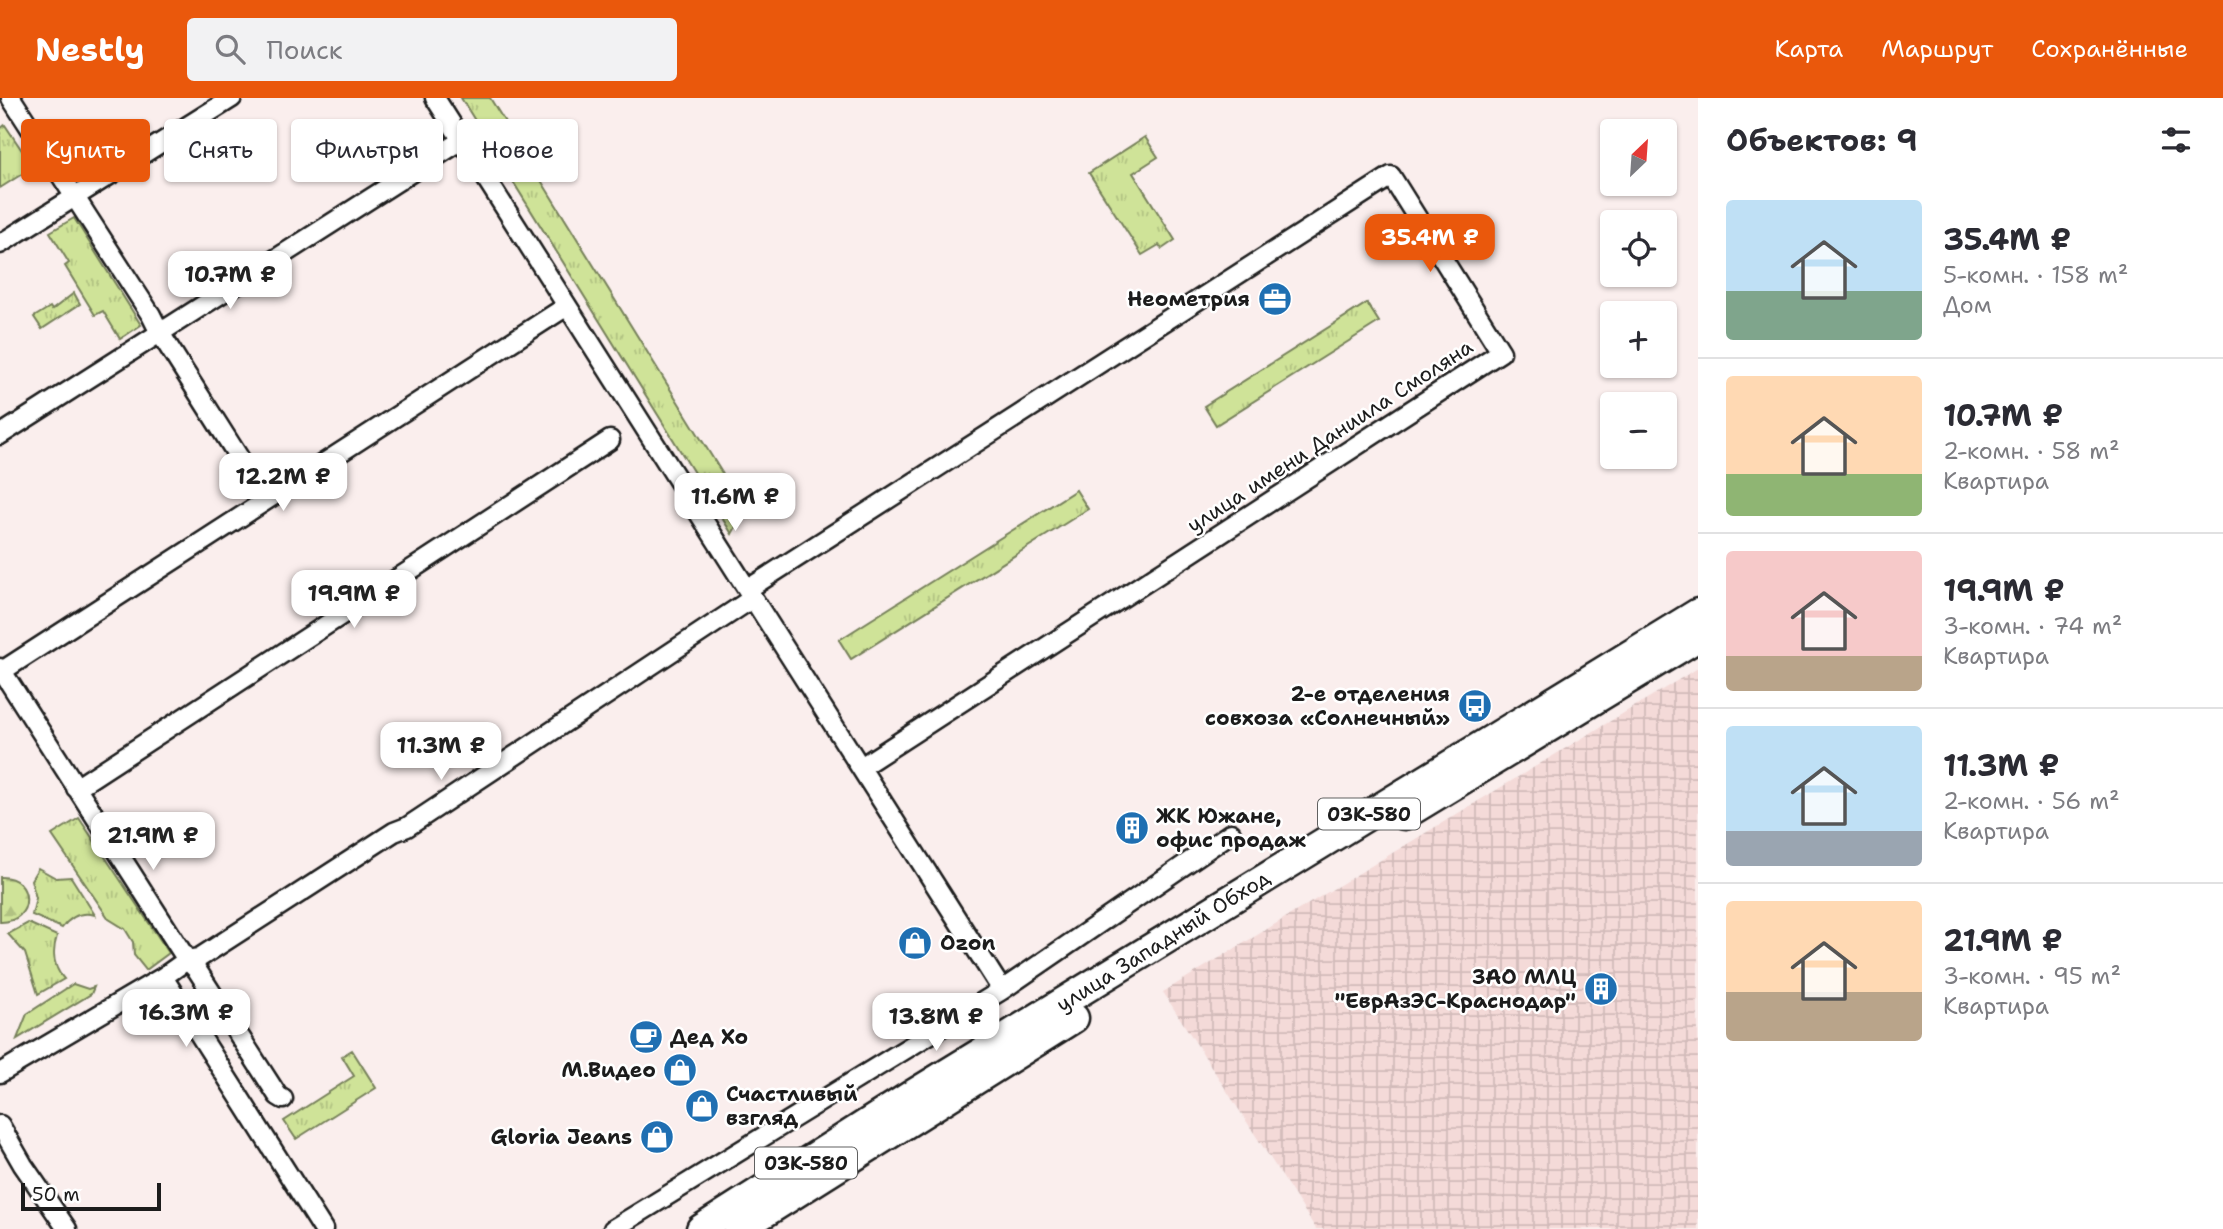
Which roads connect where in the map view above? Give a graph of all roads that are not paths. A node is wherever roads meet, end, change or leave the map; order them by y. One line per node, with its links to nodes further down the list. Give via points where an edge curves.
1 (10, 98): 7 (street)
2 (232, 98): 7 (street)
3 (435, 98): 4 (street)
4 (457, 132)
5 (457, 143): 10 (street)
6 (489, 182): 9 (street)
7 (74, 197): 8 (street); 10 (street)
8 (0, 244)
9 (567, 306): 13 (street); 14 (street)
10 (160, 333): 11 (street); 13 (street)
11 (0, 435)
12 (610, 440): 18 (street)
13 (266, 500): 16 (street)
14 (750, 593): 17 (street); 17 (street, улица имени Даниила Смоляна, via 1391,176 1501,352); 20 (street, улица имени Даниила Смоляна, via 407,827 199,958)
15 (1697, 632): 29 (highway, улица Западный Обход / 03К-580, via 910,1096); 30 (highway, улица Западный Обход / 03К-580)
16 (1, 669): 18 (street)
17 (860, 767): 22 (street)
18 (76, 788): 20 (street)
19 (1231, 833): 22 (street)
20 (187, 960): 21 (street, улица имени Даниила Смоляна); 24 (street)
21 (163, 977): 23 (street, улица имени Даниила Смоляна); 27 (street)
22 (1002, 990): 28 (street)
23 (0, 1073)
24 (283, 1099)
25 (0, 1125): 26 (street)
26 (67, 1229)
27 (323, 1229)
28 (613, 1229)
29 (701, 1229)
30 (739, 1229)

